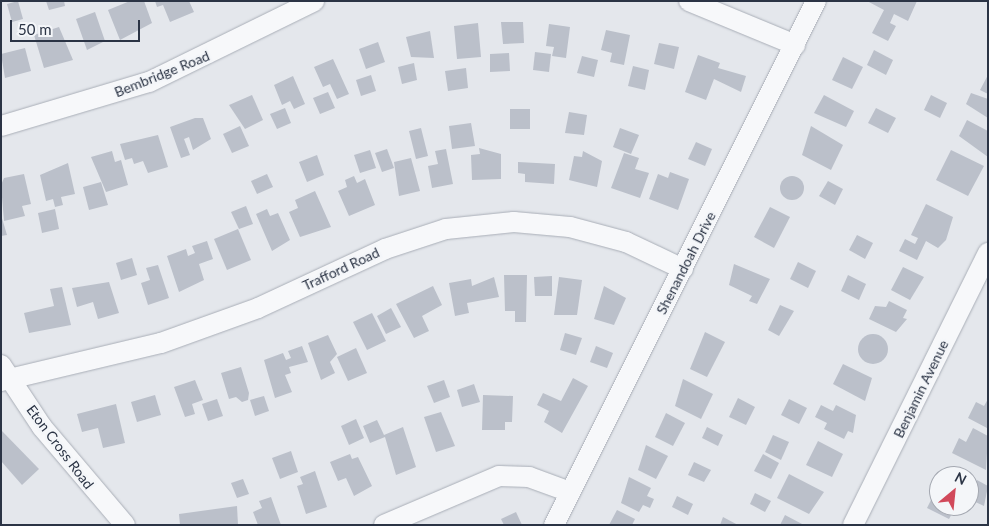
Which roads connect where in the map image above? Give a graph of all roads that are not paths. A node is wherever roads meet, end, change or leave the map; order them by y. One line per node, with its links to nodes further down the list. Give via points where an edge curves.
1 (314, 1): 5 (street, Bembridge Road, via 149,82)
2 (689, 1): 4 (street)
3 (816, 1): 4 (street, Shenandoah Drive)
4 (794, 45): 7 (street, Shenandoah Drive)
5 (1, 126)
6 (988, 253): 13 (street, Benjamin Avenue)
7 (683, 269): 8 (street, Trafford Road, via 626,242 570,227 514,222 446,229 385,249 258,308 161,343); 9 (street, Shenandoah Drive)
8 (4, 375): 10 (street, Eton Cross Road, via 59,448)
9 (570, 492): 11 (street, via 528,477 499,476); 12 (street, Shenandoah Drive)
10 (125, 525)
11 (384, 525)
12 (554, 525)
13 (853, 525)

